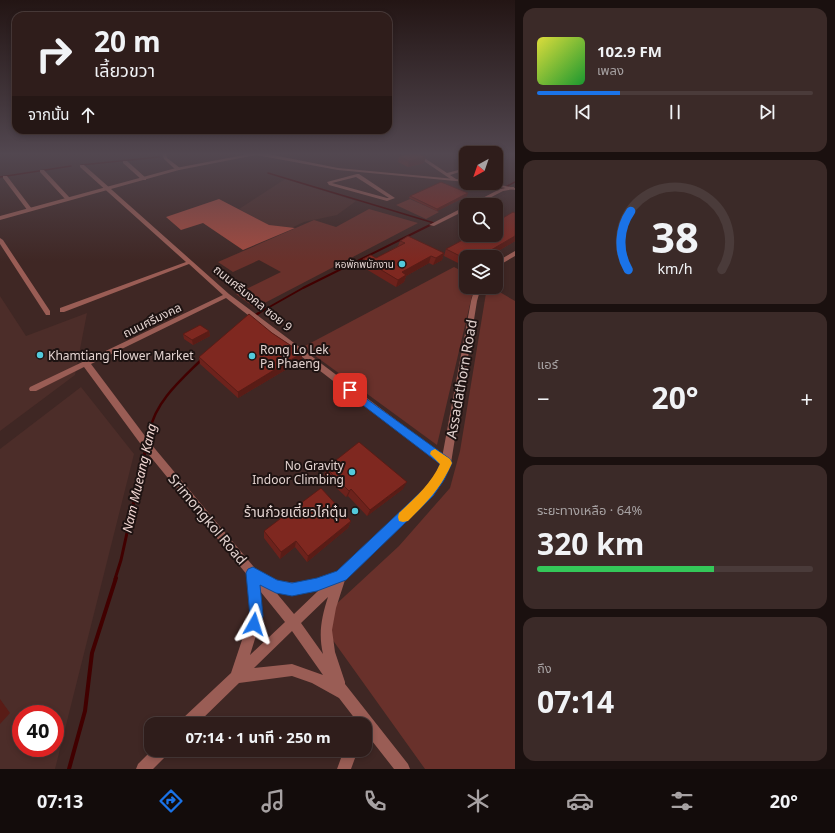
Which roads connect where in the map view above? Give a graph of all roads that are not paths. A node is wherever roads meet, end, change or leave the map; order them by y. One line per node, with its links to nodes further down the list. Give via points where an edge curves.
1 (15, 189): 9 (street)
2 (59, 189): 8 (street)
3 (108, 189): 8 (street); 16 (street, ถนนศรีมงคล ซอย 9)
4 (348, 189): 5 (street, via 387,200 393,198)
5 (381, 189)
6 (508, 189): 7 (street)
7 (486, 198)
8 (68, 199): 9 (street)
9 (30, 210): 11 (street)
10 (459, 212): 12 (street)
11 (0, 218)
12 (432, 225)
13 (0, 240): 20 (street)
14 (515, 253): 15 (street)
15 (503, 261)
16 (190, 262): 18 (street, ถนนศรีมงคล ซอย 9); 19 (street)
17 (476, 294): 23 (street, Assadathorn Road)
18 (227, 295): 21 (street, ถนนศรีมงคล); 23 (street, ถนนศรีมงคล ซอย 9)
19 (62, 310)
20 (48, 313)
21 (86, 364): 22 (street, ถนนศรีมงคล); 24 (street, Srimongkol Road, via 137,434)
22 (33, 389)
23 (446, 463): 25 (street, Assadathorn Road, via 429,492)
24 (253, 573): 25 (street, via 276,586 292,590); 26 (street, Srimongkol Road); 27 (street, via 256,616)
25 (342, 576): 26 (street, Assadathorn Road); 28 (street, via 328,612 325,630 327,647)
26 (293, 622): 27 (street, Assadathorn Road); 28 (street, Srimongkol Road)
27 (236, 677): 28 (street, via 292,670 315,678); 29 (street, Assadathorn Road)
28 (344, 694): 30 (street, Srimongkol Road)
29 (194, 717)
30 (360, 717)
31 (372, 733): 36 (street, Srimongkol Road)
32 (155, 757): 34 (street)
33 (349, 757): 35 (street)
34 (143, 769)
35 (344, 769)
36 (403, 769)

